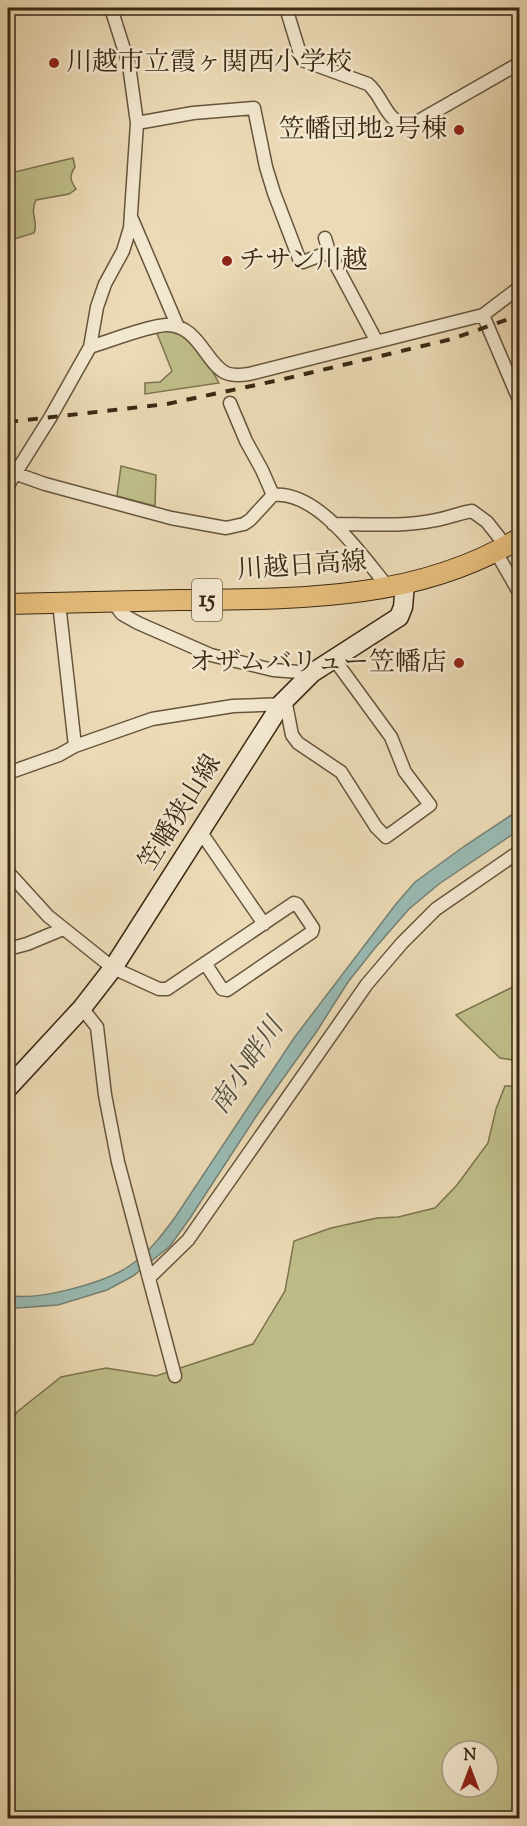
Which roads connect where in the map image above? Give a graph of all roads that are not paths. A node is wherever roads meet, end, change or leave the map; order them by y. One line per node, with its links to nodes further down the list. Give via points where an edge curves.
1 (111, 8): 4 (street, via 129,65)
2 (286, 8): 3 (street, via 302,60 368,84 377,91 393,119 406,125)
3 (519, 63)
4 (137, 123): 5 (street); 7 (street, via 254,108 274,194 300,261)
5 (132, 219): 10 (street); 12 (street, via 123,251 97,307)
6 (325, 238): 7 (street)
7 (329, 252): 11 (street)
8 (519, 287): 9 (street)
9 (483, 315): 11 (street); 13 (street)
10 (178, 327): 11 (street, via 201,345 225,373 237,375); 12 (street, via 155,328)
11 (377, 342)
12 (90, 347): 15 (street)
13 (519, 402)
14 (230, 403): 17 (street)
15 (14, 473): 16 (street); 17 (street, via 171,518 225,528 250,520)
16 (8, 485)
17 (273, 495): 18 (street, via 295,497 313,506)
18 (333, 524): 19 (street, via 435,520 472,511); 20 (street)
19 (507, 545): 20 (main road, 川越日高線 / 15, via 443,574); 21 (street)
20 (396, 585): 22 (main road, 川越日高線 / 15, via 275,599); 25 (main road, 笠幡狭山線, via 403,607 399,617)
21 (519, 594)
22 (112, 601): 23 (main road, 川越日高線 / 15); 26 (street, via 122,614 138,623 211,654 273,670)
23 (60, 603): 24 (main road, 川越日高線 / 15); 28 (street)
24 (8, 604)
25 (334, 659): 26 (main road, 笠幡狭山線); 27 (street, via 391,737 405,772 430,805 384,837 341,772 298,743 292,735 288,709)
26 (312, 673): 27 (main road, 笠幡狭山線)
27 (282, 703): 28 (street, via 233,706 152,719); 30 (main road, 笠幡狭山線)
28 (75, 746): 29 (street)
29 (8, 773)
30 (200, 831): 33 (street); 37 (main road, 笠幡狭山線)
31 (519, 851): 40 (street, via 436,909 402,944 367,984 188,1240)
32 (8, 872): 34 (street)
33 (264, 924): 36 (street); 36 (street, via 294,903 313,928 227,990 222,989)
34 (63, 929): 35 (street); 37 (street)
35 (8, 949)
36 (205, 963): 37 (street, via 167,989)
37 (113, 968): 38 (main road, 笠幡狭山線)
38 (82, 1008): 39 (main road, 笠幡狭山線); 40 (street, via 97,1027 118,1162)
39 (8, 1088)
40 (148, 1274): 41 (street)
41 (175, 1376)

